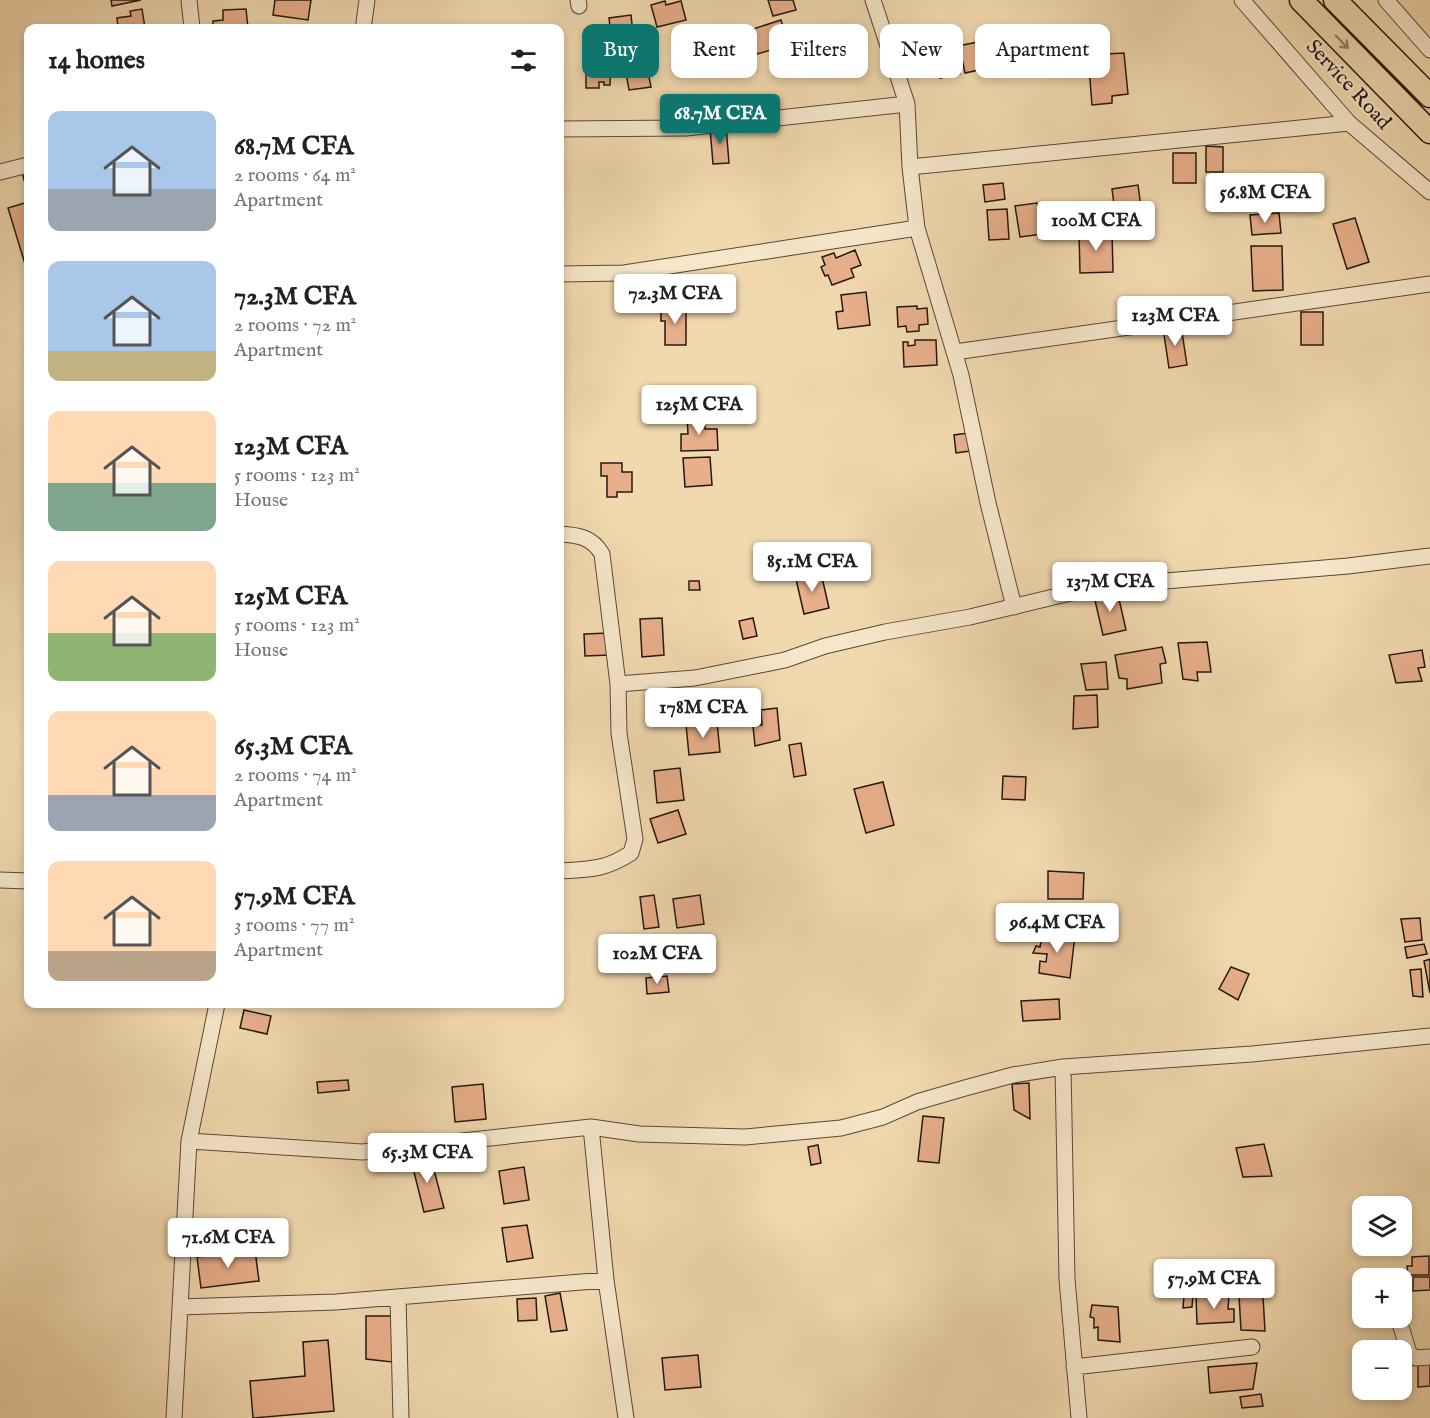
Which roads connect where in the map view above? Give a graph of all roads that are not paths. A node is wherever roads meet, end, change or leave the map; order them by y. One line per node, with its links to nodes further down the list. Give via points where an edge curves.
1 (189, 0): 9 (street)
2 (367, 0): 8 (street)
3 (873, 0): 12 (street)
4 (1242, 0): 13 (street, Service Road)
5 (1301, 0): 15 (main road, one-way to 15)
6 (1335, 0): 11 (main road)
7 (1386, 0): 10 (street)
8 (364, 22)
9 (192, 24)
10 (1430, 50)
11 (1430, 96)
12 (906, 104): 14 (street, via 686,128); 17 (street)
13 (1349, 123): 17 (street); 19 (street, Service Road)
14 (564, 129)
15 (1430, 132)
16 (24, 166): 18 (street)
17 (910, 167): 20 (street)
18 (0, 172)
19 (1430, 192)
20 (917, 228): 21 (street, via 624,273); 23 (street)
21 (564, 274)
22 (1430, 284): 23 (street)
23 (955, 352): 26 (street)
24 (564, 534): 27 (street, via 589,540 602,555)
25 (1430, 556): 26 (street, via 1141,583 1070,593)
26 (1014, 608): 27 (street, via 885,632 785,660 695,678)
27 (618, 684): 28 (street, via 619,733 635,839 631,853 600,868)
28 (564, 871)
29 (0, 880): 30 (street)
30 (24, 881)
31 (216, 1008): 35 (street)
32 (1430, 1036): 33 (street)
33 (1064, 1067): 34 (street, via 965,1088 841,1128 745,1137 639,1134); 42 (street, via 1066,1279)
34 (591, 1127): 35 (street, via 362,1152); 36 (street)
35 (189, 1141): 38 (street)
36 (606, 1280): 37 (street); 45 (street)
37 (398, 1297): 38 (street); 44 (street)
38 (180, 1307): 43 (street)
39 (1401, 1328): 41 (street, via 1409,1353 1416,1358)
40 (1252, 1347): 42 (street)
41 (1430, 1357)
42 (1074, 1367): 46 (street)
43 (174, 1418)
44 (401, 1418)
45 (626, 1418)
46 (1079, 1418)

